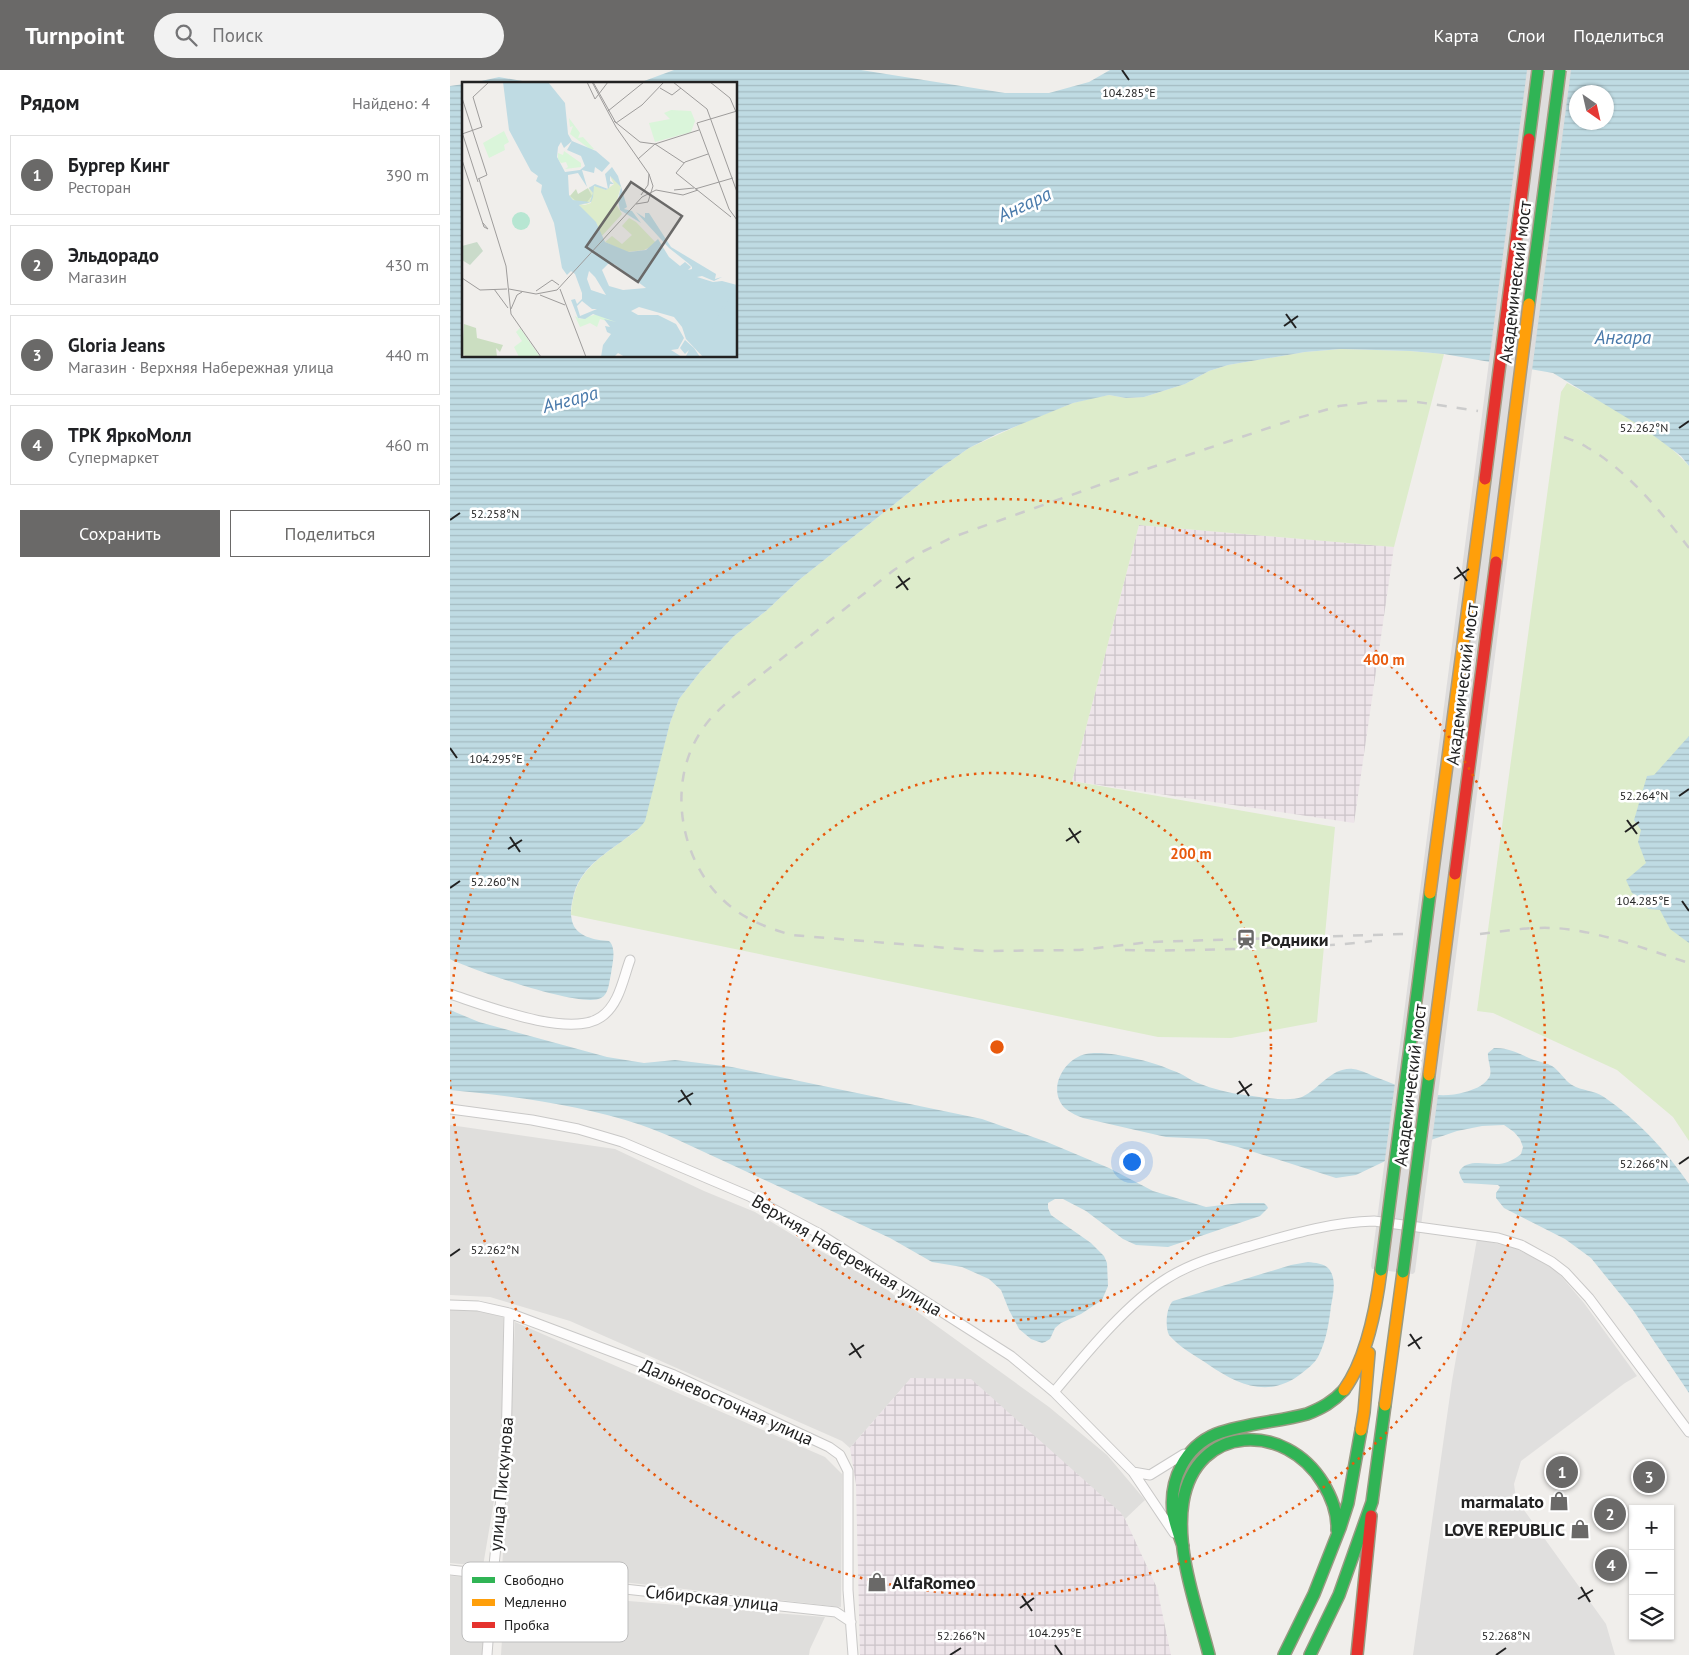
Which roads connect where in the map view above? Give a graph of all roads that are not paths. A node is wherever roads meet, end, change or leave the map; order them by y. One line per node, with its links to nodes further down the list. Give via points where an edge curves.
1 (1538, 70): 8 (main road, Академический мост, bridge, via 1380,1287)
2 (1560, 70): 13 (main road, Академический мост, bridge)
3 (630, 960): 4 (street, via 614,1004 602,1017 590,1022 576,1024 525,1018)
4 (450, 994)
5 (450, 1109): 9 (street, Верхняя Набережная улица, via 578,1129 622,1142 749,1196 818,1233 895,1281 1010,1356)
6 (450, 1305): 7 (street, Дальневосточная улица, via 478,1306)
7 (509, 1313): 16 (street, улица Пискунова, via 506,1448); 18 (street, Дальневосточная улица, via 674,1375 840,1455 848,1471)
8 (1373, 1314): 11 (main road, via 1359,1366 1331,1402 1307,1414 1217,1434 1204,1439); 14 (main road, via 1359,1444 1348,1503)
9 (1054, 1392): 10 (street, via 1128,1310 1183,1269 1324,1226 1374,1221 1498,1238 1521,1245 1552,1262 1589,1298); 12 (street, Верхняя Набережная улица)
10 (1689, 1432)
11 (1189, 1452): 12 (street, via 1150,1475); 15 (main road, via 1177,1476 1173,1495 1175,1521)
12 (1133, 1472): 15 (street, Верхняя Набережная улица)
13 (1372, 1502): 24 (main road, via 1339,1595); 25 (main road)
14 (1336, 1537): 15 (main road, via 1335,1505 1313,1467 1280,1444 1250,1438 1222,1444 1195,1469 1183,1502); 23 (main road, via 1314,1594)
15 (1183, 1546): 22 (main road)
16 (494, 1562)
17 (628, 1589): 18 (street, Сибирская улица, via 836,1612)
18 (851, 1622): 21 (street, Дальневосточная улица)
19 (488, 1642): 20 (street, улица Пискунова)
20 (487, 1655)
21 (854, 1655)
22 (1208, 1655)
23 (1284, 1655)
24 (1310, 1655)
25 (1358, 1655)

